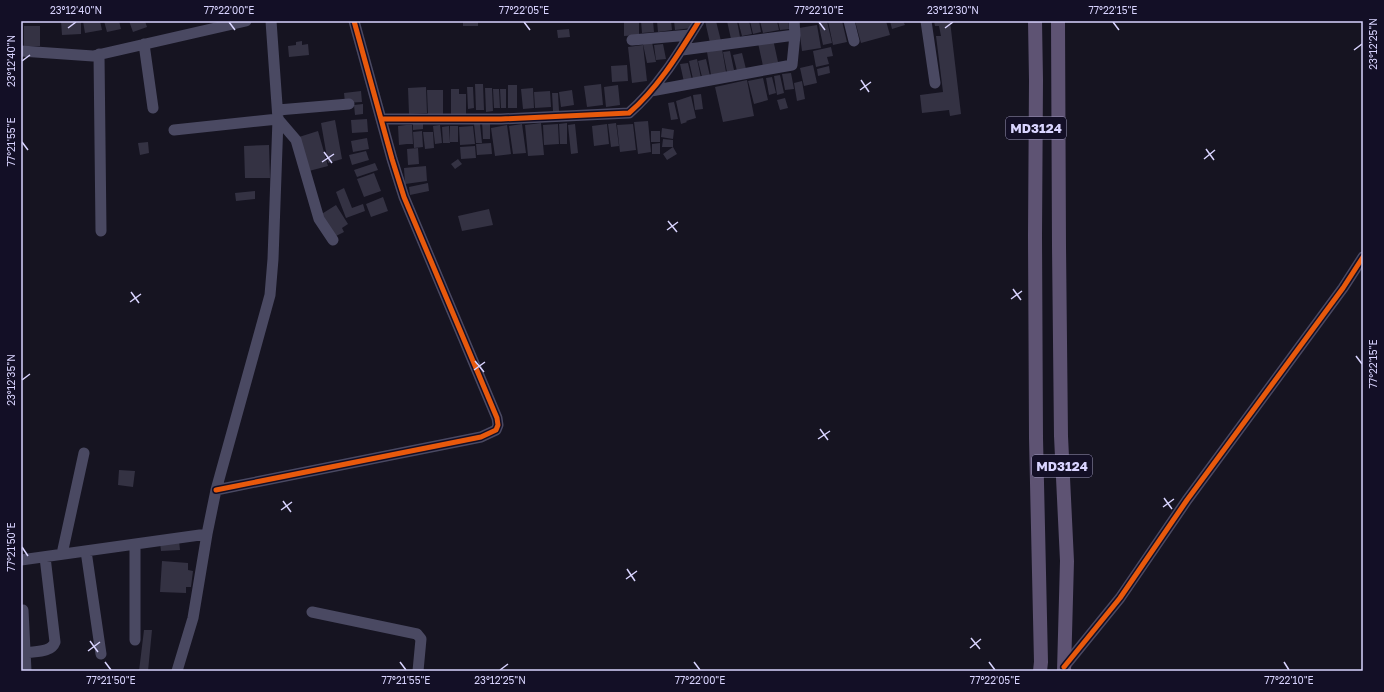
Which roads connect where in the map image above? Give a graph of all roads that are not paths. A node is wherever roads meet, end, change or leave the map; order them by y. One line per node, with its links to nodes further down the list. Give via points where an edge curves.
1 (246, 21): 10 (street)
2 (271, 21): 23 (street)
3 (354, 21): 24 (street)
4 (699, 21): 12 (street)
5 (794, 21): 11 (street)
6 (849, 21): 14 (street)
7 (926, 21): 19 (street)
8 (1035, 21): 46 (main road, MD3124, via 1036,438 1042,662)
9 (1058, 21): 42 (main road, MD3124, via 1061,436 1067,561)
10 (218, 24): 15 (street)
11 (795, 34): 16 (street); 20 (street, via 792,65)
12 (690, 35): 13 (street); 16 (street)
13 (632, 40)
14 (854, 41)
15 (144, 44): 18 (street); 22 (street)
16 (682, 50): 20 (street)
17 (21, 51): 18 (street, via 94,56)
18 (99, 54): 26 (street)
19 (935, 83)
20 (651, 91): 24 (street, via 642,103 629,113 501,119)
21 (349, 104): 23 (street)
22 (153, 108)
23 (278, 114): 25 (street); 27 (street, via 296,140 319,219); 30 (street, via 270,295)
24 (381, 119): 30 (street, via 404,197 497,418 496,430 481,437)
25 (174, 130)
26 (101, 231)
27 (333, 240)
28 (1363, 257): 42 (street, via 1120,598)
29 (84, 453): 34 (street)
30 (216, 490): 31 (street)
31 (207, 534): 32 (street); 44 (street, via 193,618)
32 (135, 544): 33 (street); 39 (street)
33 (86, 551): 34 (street); 41 (street)
34 (62, 554): 35 (street)
35 (45, 557): 36 (street); 40 (street, via 55,642 49,650)
36 (21, 560)
37 (23, 610): 40 (street)
38 (312, 612): 45 (street, via 417,634 421,639)
39 (135, 640)
40 (25, 653): 43 (street)
41 (101, 654)
42 (1064, 669)
43 (26, 671)
44 (177, 671)
45 (418, 671)
46 (1040, 671)

